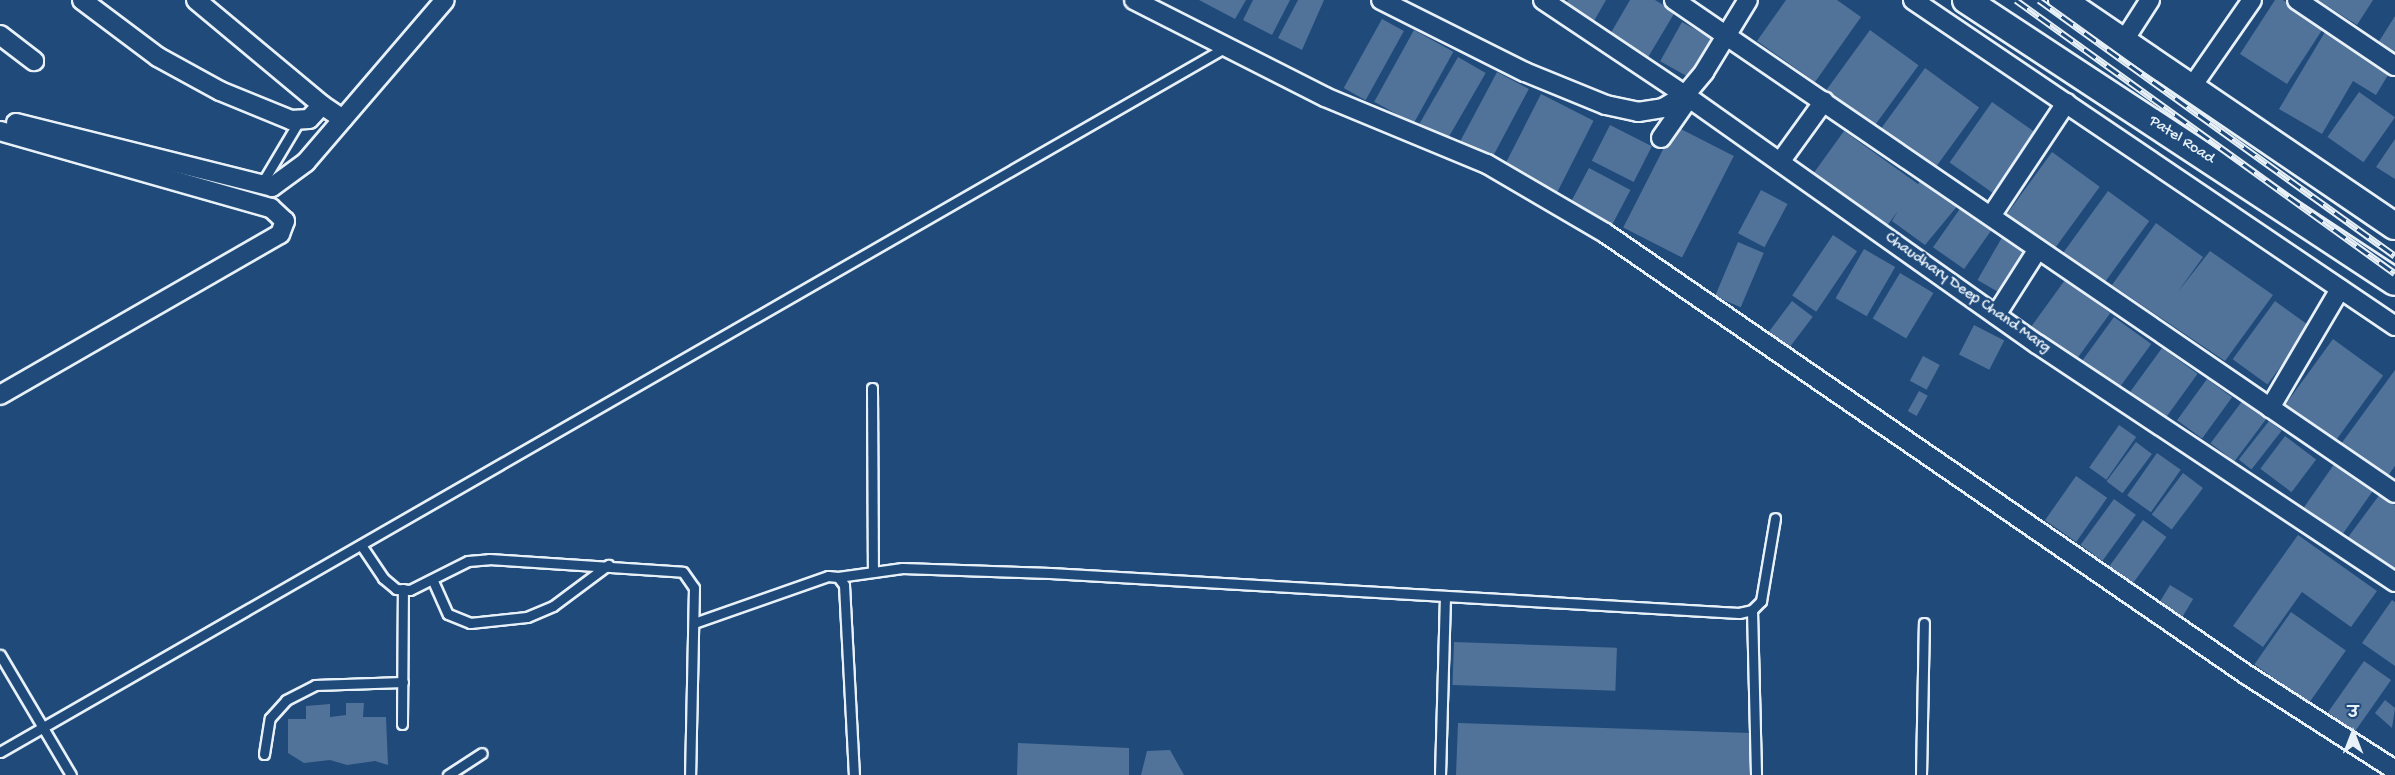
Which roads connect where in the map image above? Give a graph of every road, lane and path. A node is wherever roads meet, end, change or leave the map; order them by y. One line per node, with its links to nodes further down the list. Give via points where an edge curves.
1 (82, 0): 28 (street, via 158,57 220,91)
2 (196, 0): 25 (street)
3 (445, 0): 27 (street)
4 (1134, 0): 18 (street)
5 (1543, 0): 22 (street, Chaudhary Deep Chand Marg)
6 (1674, 0): 15 (street)
7 (1748, 0): 15 (street)
8 (1913, 0): 24 (street)
9 (1966, 0): 36 (main road, Patel Road)
10 (2062, 0): 17 (main road)
11 (2150, 0): 17 (street)
12 (2252, 0): 21 (street)
13 (2297, 0): 20 (street)
14 (1386, 1): 22 (street, via 1525,72 1606,105 1638,112 1663,108)
15 (1727, 34): 22 (street); 23 (street)
16 (0, 35): 19 (street)
17 (2123, 42): 21 (main road)
18 (1226, 47): 45 (lane); 63 (street, via 1325,97 1487,164 1605,233 2247,675)
19 (34, 61)
20 (2395, 66)
21 (2191, 88): 34 (main road)
22 (1687, 96): 30 (street); 31 (street, Chaudhary Deep Chand Marg)
23 (1824, 101): 31 (street); 33 (street)
24 (2066, 103): 33 (street); 37 (street)
25 (322, 105): 27 (street); 28 (street, via 309,119)
26 (0, 119): 32 (street)
27 (343, 119): 32 (street, via 285,181 272,187)
28 (299, 121): 32 (lane, via 265,178)
29 (0, 131): 41 (street, via 271,208 285,221 280,234)
30 (1661, 138)
31 (1780, 162): 38 (street, Chaudhary Deep Chand Marg)
32 (255, 185)
33 (1990, 216): 35 (street)
34 (2395, 226)
35 (2038, 249): 38 (street); 42 (street)
36 (2395, 282)
37 (2340, 289): 39 (street); 42 (street)
38 (1996, 315): 50 (street, Chaudhary Deep Chand Marg)
39 (2395, 326)
40 (872, 388): 47 (lane)
41 (0, 395)
42 (2270, 408): 43 (street)
43 (2395, 493)
44 (1774, 518): 53 (lane, via 1765,587 1761,601)
45 (361, 545): 51 (lane, via 383,578); 59 (lane)
46 (608, 565): 49 (lane, via 468,561); 49 (lane, via 553,606 527,617 470,623 448,614); 54 (lane, via 683,572 694,588)
47 (873, 572): 48 (lane); 52 (lane, via 902,568 1050,573)
48 (838, 577): 54 (lane, via 828,576); 67 (lane, via 844,585)
49 (432, 581): 51 (lane)
50 (2395, 582)
51 (403, 589): 57 (lane)
52 (1445, 596): 53 (lane, via 1739,613); 68 (lane)
53 (1752, 610): 69 (lane)
54 (694, 623): 66 (lane)
55 (1924, 623): 70 (lane)
56 (0, 655): 59 (lane)
57 (403, 682): 58 (lane); 62 (lane, via 315,686 286,700 270,718)
58 (402, 724)
59 (42, 728): 60 (lane); 64 (lane)
60 (0, 752)
61 (482, 753): 65 (lane)
62 (264, 754)
63 (2395, 770)
64 (71, 775)
65 (448, 775)
66 (690, 775)
67 (854, 775)
68 (1440, 775)
69 (1756, 775)
70 (1921, 775)

